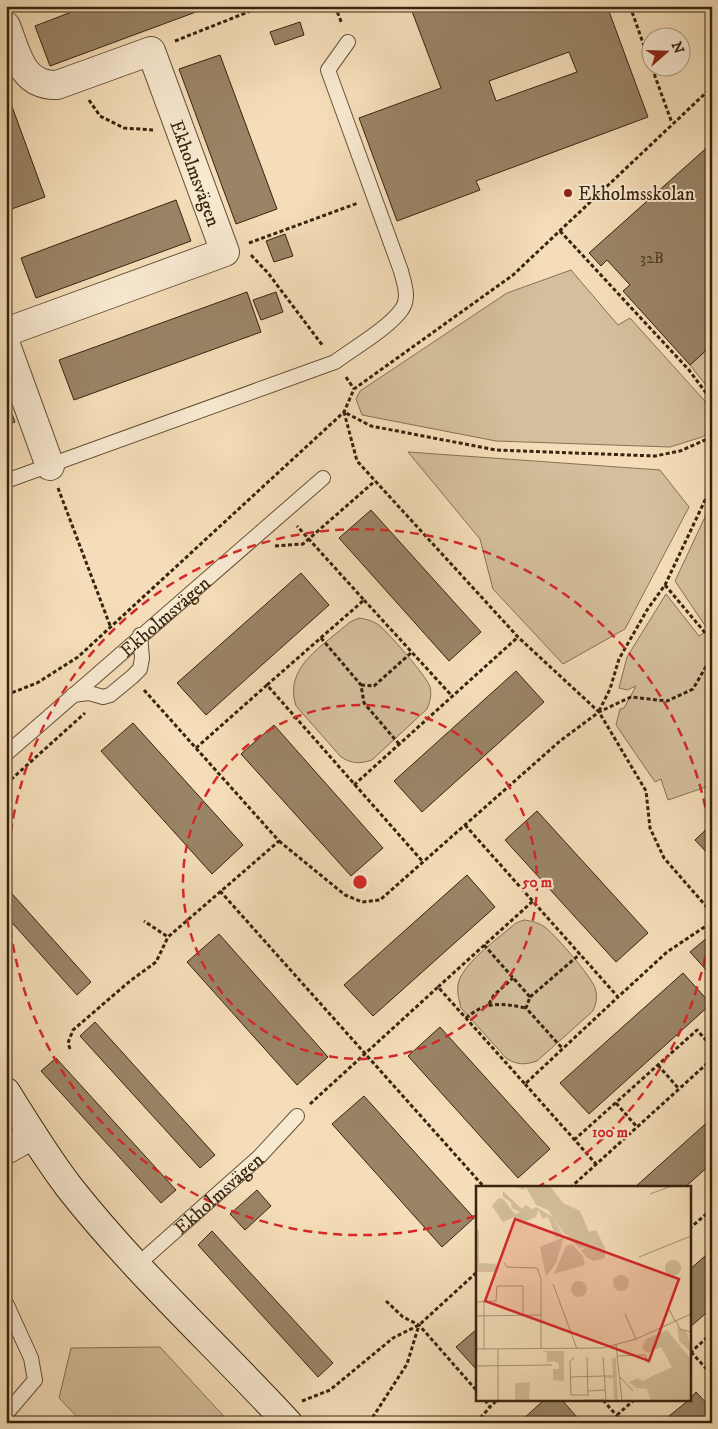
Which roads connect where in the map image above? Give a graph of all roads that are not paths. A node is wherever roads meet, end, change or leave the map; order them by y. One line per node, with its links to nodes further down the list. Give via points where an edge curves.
1 (6, 26): 3 (street, Ekholmsvägen, via 22,67 32,79 44,85 56,85 151,51 178,123 233,249)
2 (348, 42): 5 (lane, via 328,70 401,271 407,291 403,308 335,362)
3 (6, 332)
4 (6, 345): 5 (street)
5 (50, 466): 7 (lane)
6 (322, 478): 8 (lane, Ekholmsvägen)
7 (6, 481)
8 (140, 636): 9 (lane, Ekholmsvägen); 9 (lane, via 140,669 132,677 110,695)
9 (72, 695): 10 (lane, Ekholmsvägen)
10 (6, 754)
11 (6, 1092): 13 (street)
12 (297, 1116): 15 (lane, Ekholmsvägen, via 259,1157)
13 (32, 1135): 14 (street); 15 (street, via 70,1187)
14 (6, 1150)
15 (136, 1266): 18 (street)
16 (6, 1303): 17 (lane, via 31,1358 35,1380)
17 (6, 1414)
18 (288, 1423)

